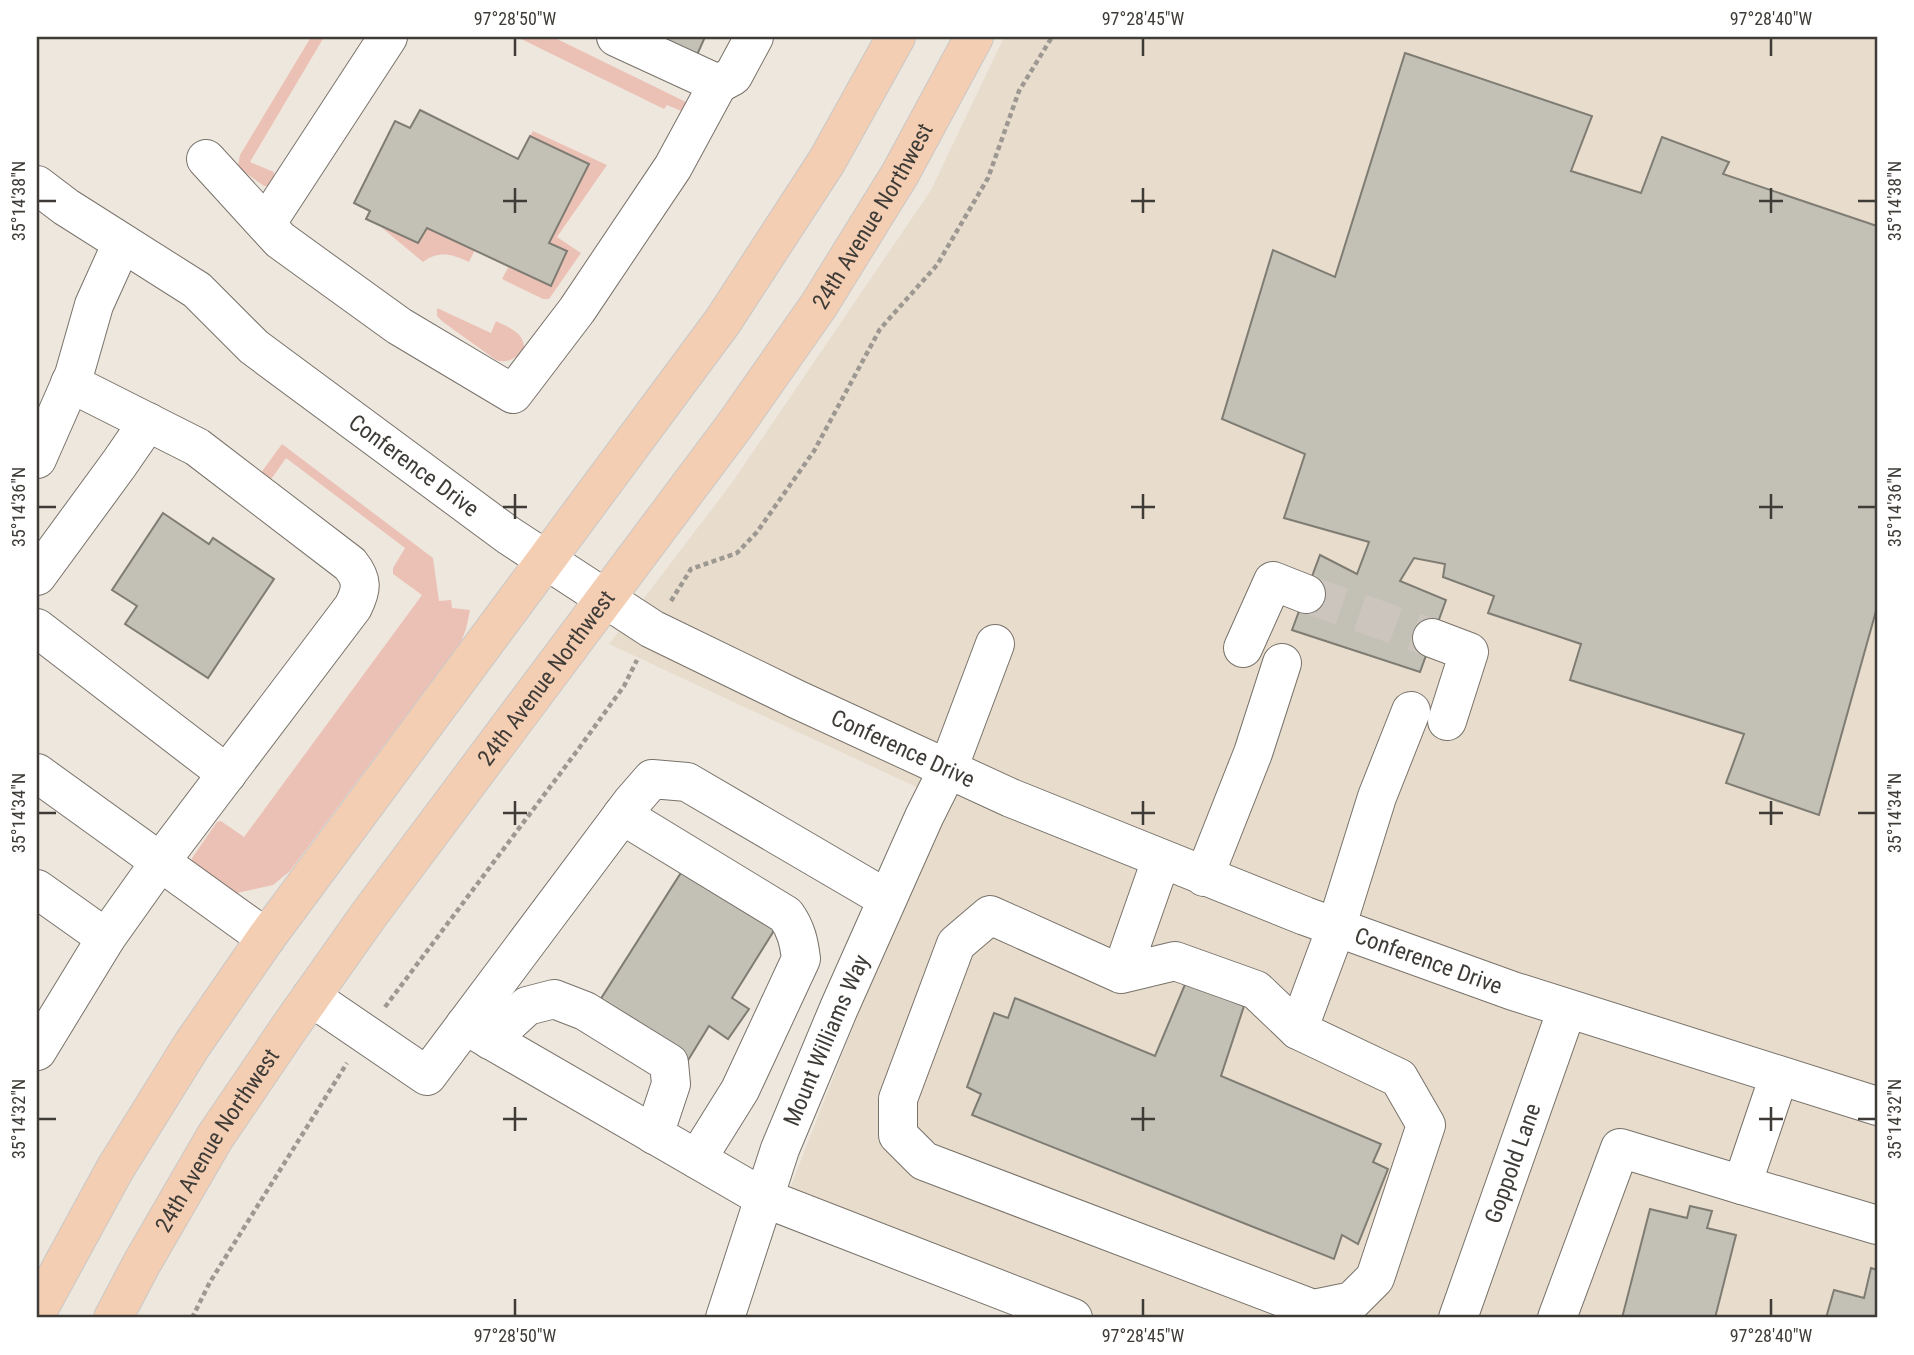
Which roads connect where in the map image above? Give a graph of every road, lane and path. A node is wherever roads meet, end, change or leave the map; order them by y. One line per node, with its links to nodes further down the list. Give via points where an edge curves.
1 (388, 37): 10 (street)
2 (616, 37): 7 (street)
3 (754, 37): 7 (street, via 733,76)
4 (895, 37): 15 (main road, via 827,161 723,321)
5 (974, 37): 18 (main road, 24th Avenue Northwest, via 900,174 819,305)
6 (1052, 37): 20 (path, via 1019,91 988,178 937,265 880,329 814,451 757,532 737,553 691,569)
7 (718, 84): 10 (street, via 673,167 577,310 513,394 399,326 280,240)
8 (206, 159): 10 (street)
9 (37, 185): 11 (street, Conference Drive)
10 (266, 224)
11 (122, 243): 12 (street, via 94,305); 15 (street, Conference Drive, via 197,290 254,347)
12 (70, 383): 13 (street); 14 (street)
13 (148, 422): 16 (street); 29 (street, via 197,447 360,576 360,593 353,607)
14 (37, 459)
15 (546, 560): 18 (street, Conference Drive); 38 (main road)
16 (37, 576)
17 (1306, 594): 23 (street, via 1273,581)
18 (605, 599): 20 (street, Conference Drive); 40 (main road, 24th Avenue Northwest)
19 (37, 628): 29 (street)
20 (652, 629): 27 (street, Conference Drive); 44 (path, via 624,686)
21 (1432, 638): 26 (street, via 1469,652)
22 (995, 644): 27 (street, Mount Williams Way)
23 (1243, 649)
24 (1282, 663): 33 (street, via 1253,753)
25 (1411, 711): 36 (street, via 1377,797)
26 (1447, 721)
27 (948, 769): 31 (street, Conference Drive); 34 (street, Mount Williams Way)
28 (37, 773): 32 (street)
29 (228, 774): 32 (street)
30 (622, 816): 34 (street, via 652,779 687,782); 43 (street); 49 (street, via 786,915 799,942 801,959 746,1078)
31 (1161, 860): 33 (street, Conference Drive); 39 (street)
32 (160, 862): 37 (street); 38 (street)
33 (1204, 877): 36 (street, Conference Drive)
34 (887, 899): 51 (street, Mount Williams Way, via 780,1149)
35 (40, 900): 37 (street)
36 (1336, 928): 41 (street, Conference Drive); 42 (street)
37 (106, 938): 45 (street)
38 (266, 938): 53 (main road)
39 (1121, 974): 42 (street, via 1175,961 1256,990); 55 (street, via 990,915 956,944 898,1099 898,1135 924,1161)
40 (311, 997): 44 (street); 56 (main road, 24th Avenue Northwest, via 215,1137)
41 (1567, 1009): 46 (street, Conference Drive); 60 (street, Goppold Lane)
42 (1298, 1030): 55 (street, via 1399,1078 1426,1125 1375,1278 1352,1301)
43 (477, 1032): 44 (street, via 427,1076); 48 (street); 48 (street, via 527,1006 554,999 585,1011 669,1063 671,1084)
44 (367, 1034): 57 (path)
45 (37, 1051)
46 (1779, 1076): 47 (street, Conference Drive); 50 (street)
47 (1877, 1106)
48 (654, 1135): 49 (street)
49 (697, 1159): 51 (street)
50 (1742, 1185): 52 (street); 61 (street, via 1620,1148)
51 (764, 1198): 58 (street, Mount Williams Way); 59 (street)
52 (1877, 1225)
53 (47, 1268): 54 (main road)
54 (37, 1312)
55 (1324, 1314)
56 (113, 1318)
57 (191, 1318)
58 (724, 1318)
59 (1073, 1318)
60 (1458, 1318)
61 (1557, 1318)

